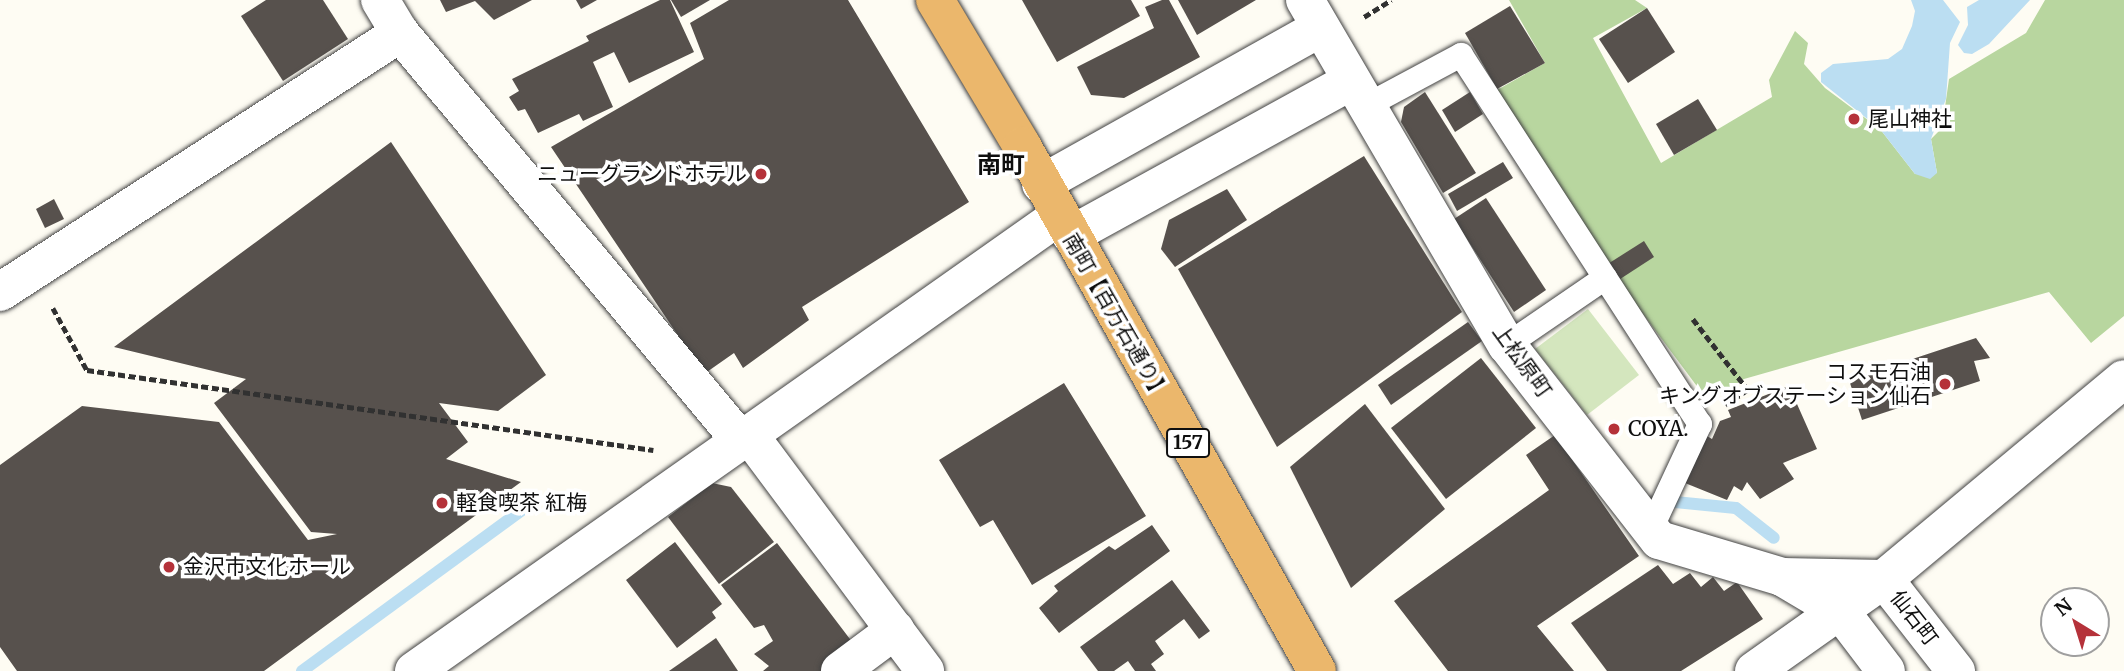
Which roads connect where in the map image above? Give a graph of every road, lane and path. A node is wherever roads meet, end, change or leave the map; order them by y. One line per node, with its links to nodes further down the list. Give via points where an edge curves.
1 (380, 0): 4 (street)
2 (935, 0): 6 (highway, 南町【百万石通り】 / 157)
3 (1312, 14): 5 (street, 上松原町); 6 (street)
4 (400, 33): 7 (street); 14 (street)
5 (1359, 94): 6 (street); 8 (lane, via 1461,55); 11 (street, 上松原町)
6 (1057, 212): 14 (street); 23 (highway, 南町【百万石通り】 / 157)
7 (32, 272): 9 (street); 14 (path, via 87,370)
8 (1605, 278): 11 (lane); 15 (lane, via 1700,424)
9 (0, 292)
10 (1693, 320): 13 (path)
11 (1507, 345): 15 (street, 上松原町)
12 (2124, 379): 17 (street)
13 (1748, 390)
14 (736, 445): 19 (street); 20 (street)
15 (1651, 529): 16 (street, 上松原町, via 1659,540)
16 (1782, 577): 17 (street, 仙石町); 18 (street, 上松原町)
17 (1884, 579): 18 (street); 26 (street, 仙石町)
18 (1842, 612): 24 (street); 25 (street)
19 (895, 631): 21 (street); 22 (street)
20 (414, 671)
21 (840, 671)
22 (925, 671)
23 (1317, 671)
24 (1754, 671)
25 (1886, 671)
26 (1956, 671)

